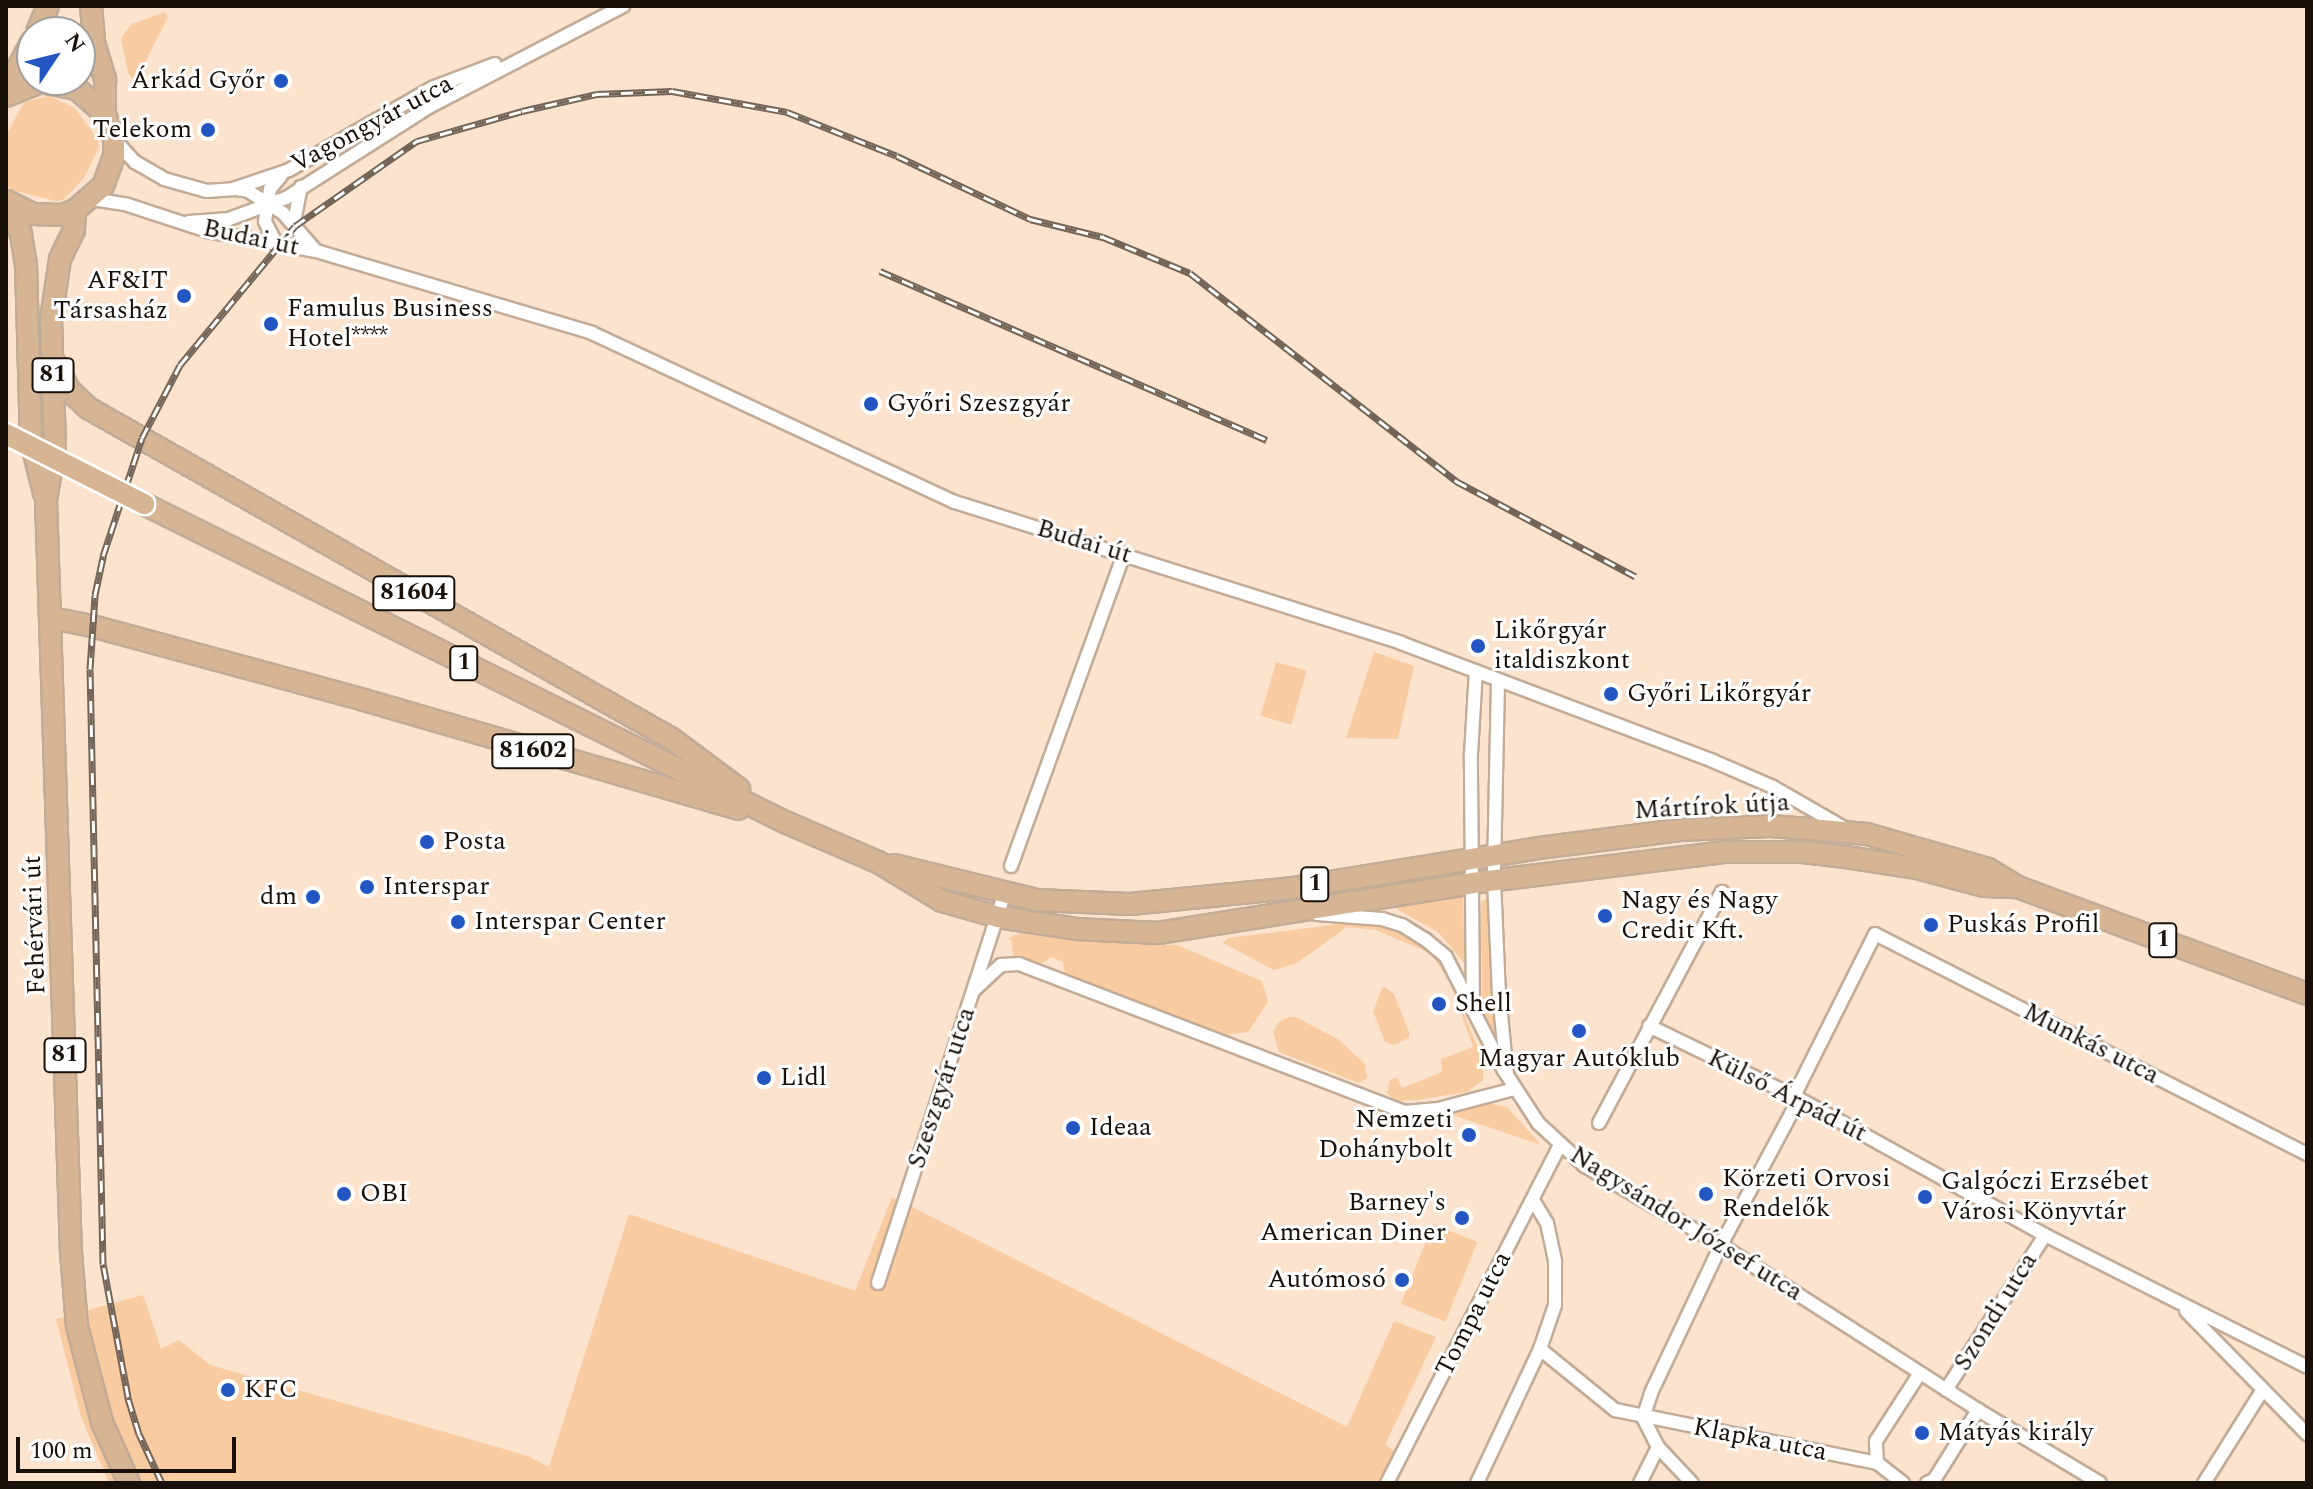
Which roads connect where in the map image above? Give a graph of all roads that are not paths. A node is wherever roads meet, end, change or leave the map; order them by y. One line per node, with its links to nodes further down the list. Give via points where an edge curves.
1 (91, 6): 7 (main road, via 105,80)
2 (623, 6): 3 (street, Vagongyár utca)
3 (532, 51): 9 (street, Vagongyár utca, via 434,87); 11 (street, Vagongyár utca)
4 (16, 71): 5 (main road)
5 (6, 90)
6 (6, 96): 7 (main road, via 23,86 60,83 93,99)
7 (105, 114): 8 (main road)
8 (114, 139): 12 (street, Budai út, via 135,162 164,179 207,191); 14 (main road, Fehérvári út, via 111,172)
9 (289, 170): 10 (street, Vagongyár utca); 15 (street, via 273,184)
10 (257, 183): 12 (street, Budai út)
11 (301, 187): 15 (street, Vagongyár utca); 16 (street, Budai út)
12 (233, 189): 15 (street, via 248,191)
13 (7, 202): 14 (main road, via 33,214 62,215); 22 (main road, Fehérvári út / 81, via 21,234 26,264 31,441)
14 (84, 204): 17 (street, Budai út, via 120,203); 20 (main road, Fehérvári út / 81, via 60,259)
15 (269, 205): 16 (street, Budai út); 17 (street, Budai út, via 229,219); 18 (street, via 265,221)
16 (294, 222): 19 (street, Budai út)
17 (185, 223): 18 (street, Budai út)
18 (277, 245): 19 (street, Budai út)
19 (316, 251): 23 (street, Budai út, via 592,333 955,502)
20 (53, 358): 22 (main road, Fehérvári út / 81, via 55,447); 27 (main road, 81604, via 70,391 88,408 672,739)
21 (6, 434): 27 (main road, 1, bridge)
22 (46, 500): 24 (main road, Fehérvári út / 81)
23 (1124, 554): 25 (street, Budai út); 32 (street)
24 (51, 618): 27 (main road, 81602, via 364,700); 65 (main road, Fehérvári út / 81, via 77,1326 102,1422)
25 (1476, 671): 26 (street, Budai út); 30 (street)
26 (1498, 681): 28 (street, Budai út, via 1773,787); 29 (street, Nagysándor József utca)
27 (785, 822): 31 (main road, 1)
28 (1852, 833): 29 (main road, Mártírok útja / 1, via 1770,826 1680,830); 35 (main road, Mártírok útja / 1, via 1922,847 1988,869)
29 (1495, 855): 30 (main road, 1); 33 (street, Nagysándor József utca)
30 (1471, 858): 34 (street); 37 (main road, 1, via 1292,888 1157,903 1072,903)
31 (878, 862): 37 (main road, 1); 39 (main road, 1, via 942,901)
32 (1011, 866)
33 (1494, 880): 34 (main road, 1); 35 (main road, Mártírok útja / 1, via 1678,855 1768,851 1846,857 1984,886); 44 (street, Nagysándor József utca)
34 (1472, 883): 38 (main road, 1); 42 (street)
35 (2018, 887): 41 (main road, Mártírok útja / 1)
36 (1722, 892): 43 (street)
37 (1005, 893): 39 (street, Szeszgyár utca)
38 (1294, 912): 39 (main road, 1, via 1158,933 1076,929); 42 (street, via 1402,925 1446,957)
39 (998, 917): 40 (street, Szeszgyár utca)
40 (974, 990): 45 (street, via 1001,965 1030,967 1404,1112 1438,1109); 53 (street, Szeszgyár utca)
41 (2307, 994)
42 (1473, 1004): 44 (street, via 1486,1041)
43 (1649, 1026): 46 (street, Külső Árpád út); 47 (street)
44 (1507, 1075): 45 (street, Nagysándor József utca)
45 (1514, 1089): 48 (street, Nagysándor József utca)
46 (1794, 1096): 49 (street, Munkás utca, via 1875,934); 51 (street, Külső Árpád út); 52 (street, via 1793,1110)
47 (1599, 1123)
48 (1560, 1145): 50 (street, Tompa utca); 52 (street, Nagysándor József utca, via 1585,1166)
49 (2307, 1154)
50 (1533, 1200): 55 (street, via 1547,1223 1555,1262 1555,1305); 66 (street, Tompa utca)
51 (2045, 1235): 54 (street, Külső Árpád út); 58 (street, Szondi utca)
52 (1721, 1245): 57 (street, Nagysándor József utca); 61 (street)
53 (878, 1283)
54 (2179, 1303): 56 (street, Külső Árpád út); 59 (street)
55 (1540, 1349): 61 (street, Klapka utca, via 1615,1410); 67 (street)
56 (2307, 1367)
57 (1920, 1373): 58 (street, Nagysándor József utca); 64 (street, via 1876,1441)
58 (1946, 1390): 60 (street, Nagysándor József utca)
59 (2262, 1391): 62 (street); 73 (street)
60 (1978, 1410): 71 (street, via 1934,1480); 72 (street, Nagysándor József utca)
61 (1643, 1418): 63 (street); 64 (street, Klapka utca)
62 (2307, 1434)
63 (1658, 1447): 68 (street); 69 (street)
64 (1877, 1463): 70 (street)
65 (129, 1483)
66 (1387, 1483)
67 (1477, 1483)
68 (1640, 1483)
69 (1692, 1483)
70 (1903, 1483)
71 (1927, 1483)
72 (2100, 1483)
73 (2204, 1483)

